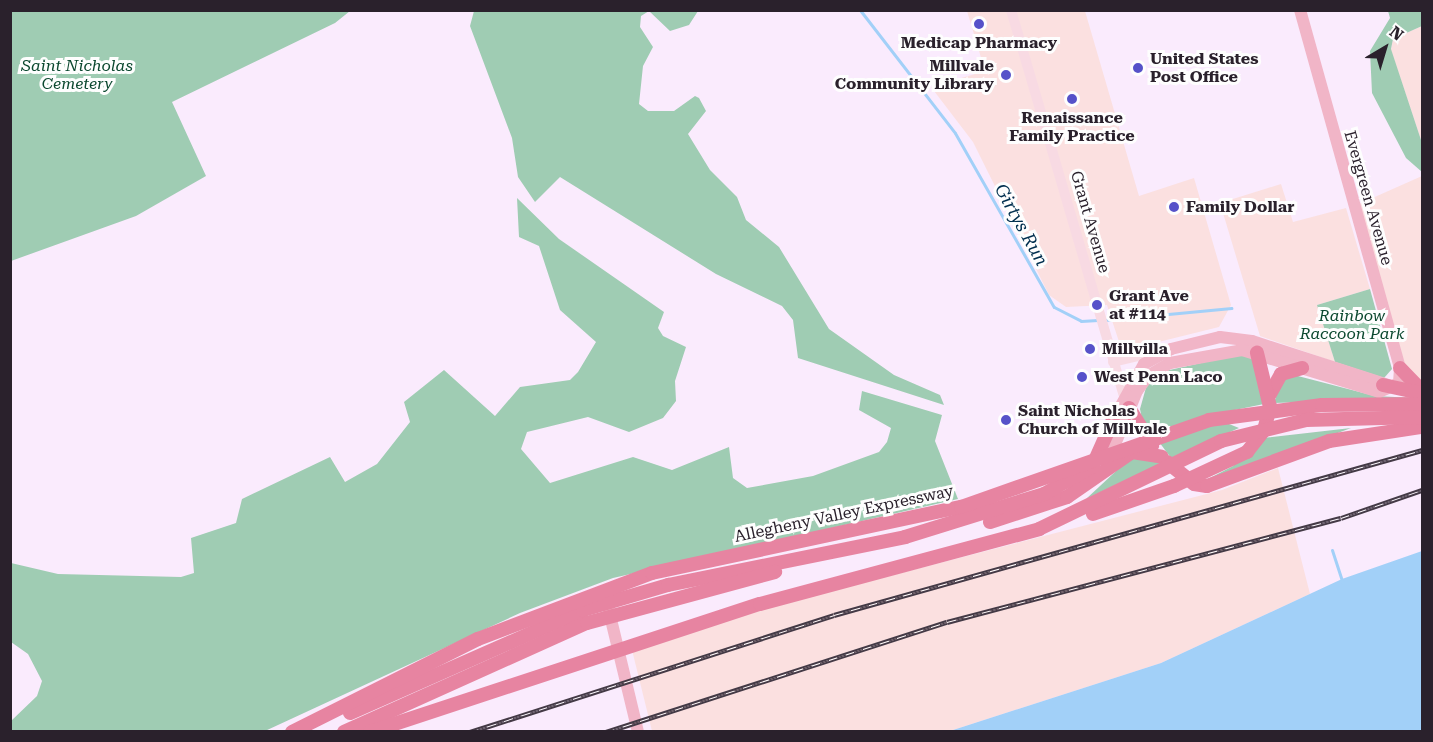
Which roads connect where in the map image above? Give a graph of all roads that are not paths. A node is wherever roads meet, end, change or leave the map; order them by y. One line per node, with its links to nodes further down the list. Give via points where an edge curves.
1 (1011, 10): 5 (street, Grant Avenue)
2 (1300, 10): 7 (main road, Evergreen Avenue)
3 (1171, 349): 5 (street); 8 (main road, via 1237,337); 10 (main road, via 1144,364)
4 (1257, 353): 6 (main road); 11 (highway); 13 (main road, via 1226,350 1157,369)
5 (1113, 362): 10 (street, Grant Avenue)
6 (1302, 368): 8 (main road, via 1379,392); 11 (highway, via 1281,374)
7 (1400, 368): 8 (main road); 9 (highway)
8 (1388, 387): 9 (highway)
9 (1422, 392)
10 (1123, 394): 13 (main road, Grant Avenue); 15 (main road)
11 (1270, 394): 19 (highway, via 1269,418 1258,441 1211,471)
12 (1422, 404): 20 (highway, Allegheny Valley Expressway, via 1258,412 1177,428 961,507)
13 (1129, 408): 17 (highway); 18 (main road)
14 (1422, 417): 19 (highway, via 1333,418 1248,434 1185,460)
15 (1113, 420): 21 (highway, via 1101,453 1080,476 1003,509 905,537)
16 (1422, 427): 17 (highway, via 1329,441 1207,486 1179,476)
17 (1162, 457): 18 (highway, via 1132,452)
18 (1102, 471): 22 (highway, via 1067,497 1016,516)
19 (1084, 513): 26 (highway, via 1039,529 760,604)
20 (819, 539): 21 (highway); 23 (highway, Allegheny Valley Expressway, via 663,571 585,596 478,639)
21 (668, 585): 22 (highway)
22 (608, 609): 24 (highway); 25 (highway); 27 (main road)
23 (292, 732)
24 (297, 732)
25 (344, 732)
26 (370, 732)
27 (638, 732)

